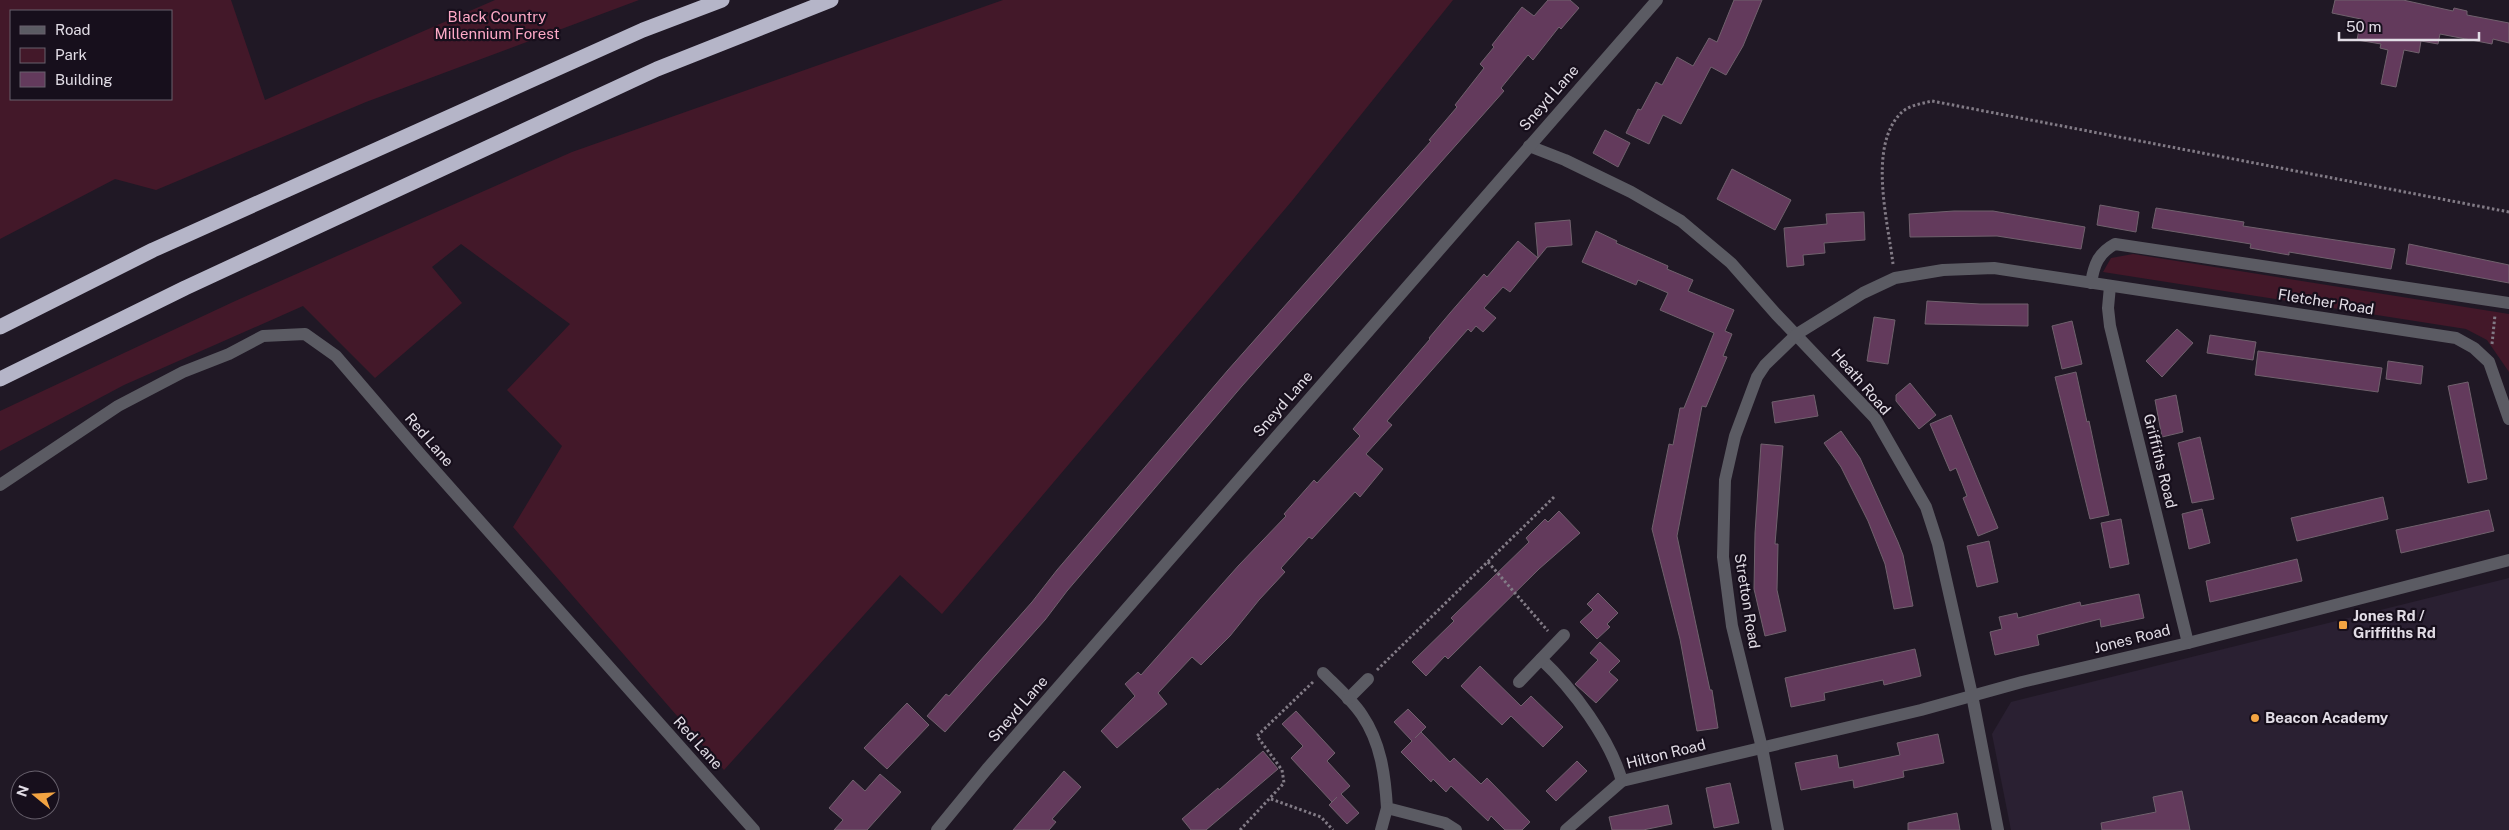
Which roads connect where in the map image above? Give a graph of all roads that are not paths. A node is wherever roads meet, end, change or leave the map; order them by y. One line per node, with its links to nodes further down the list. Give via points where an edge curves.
1 (722, 0): 8 (highway, via 643,30 162,246)
2 (831, 0): 10 (highway, via 657,69 185,288)
3 (1652, 2): 4 (street, Sneyd Lane)
4 (1529, 146): 9 (street, Heath Road, via 1631,192 1681,221 1731,263); 26 (street, Sneyd Lane)
5 (2091, 283): 6 (street, Fletcher Road); 7 (street, Fletcher Road, via 2103,250 2115,244); 9 (street, Fletcher Road, via 1994,268 1966,268 1895,278)
6 (2110, 286): 11 (street, Fletcher Road, via 2456,338 2489,362); 15 (street, Griffiths Road, via 2110,326)
7 (2503, 302)
8 (0, 327)
9 (1796, 334): 20 (street, Heath Road, via 1875,418 1926,507 1938,544); 22 (street, Stretton Road, via 1757,377 1735,436 1725,480 1723,557 1730,616)
10 (0, 379)
11 (2509, 419)
12 (0, 485): 25 (street, Red Lane, via 118,406 184,372 263,336 305,334 336,356)
13 (2509, 560): 15 (street, Jones Road)
14 (1561, 638): 16 (street)
15 (2188, 642): 20 (street, Jones Road)
16 (1541, 659): 19 (street); 23 (street, via 1561,677 1597,730 1616,762)
17 (1322, 673): 21 (street)
18 (1368, 679): 21 (street)
19 (1519, 682)
20 (1972, 695): 22 (street, Jones Road); 31 (street, Heath Road)
21 (1348, 699): 24 (street, via 1362,714 1380,754)
22 (1762, 748): 23 (street, Hilton Road); 30 (street, Stretton Road)
23 (1622, 781): 29 (street, Hilton Road)
24 (1387, 808): 27 (street); 28 (street, via 1445,823)
25 (754, 830)
26 (937, 830)
27 (1381, 830)
28 (1456, 830)
29 (1566, 830)
30 (1778, 830)
31 (1998, 830)

